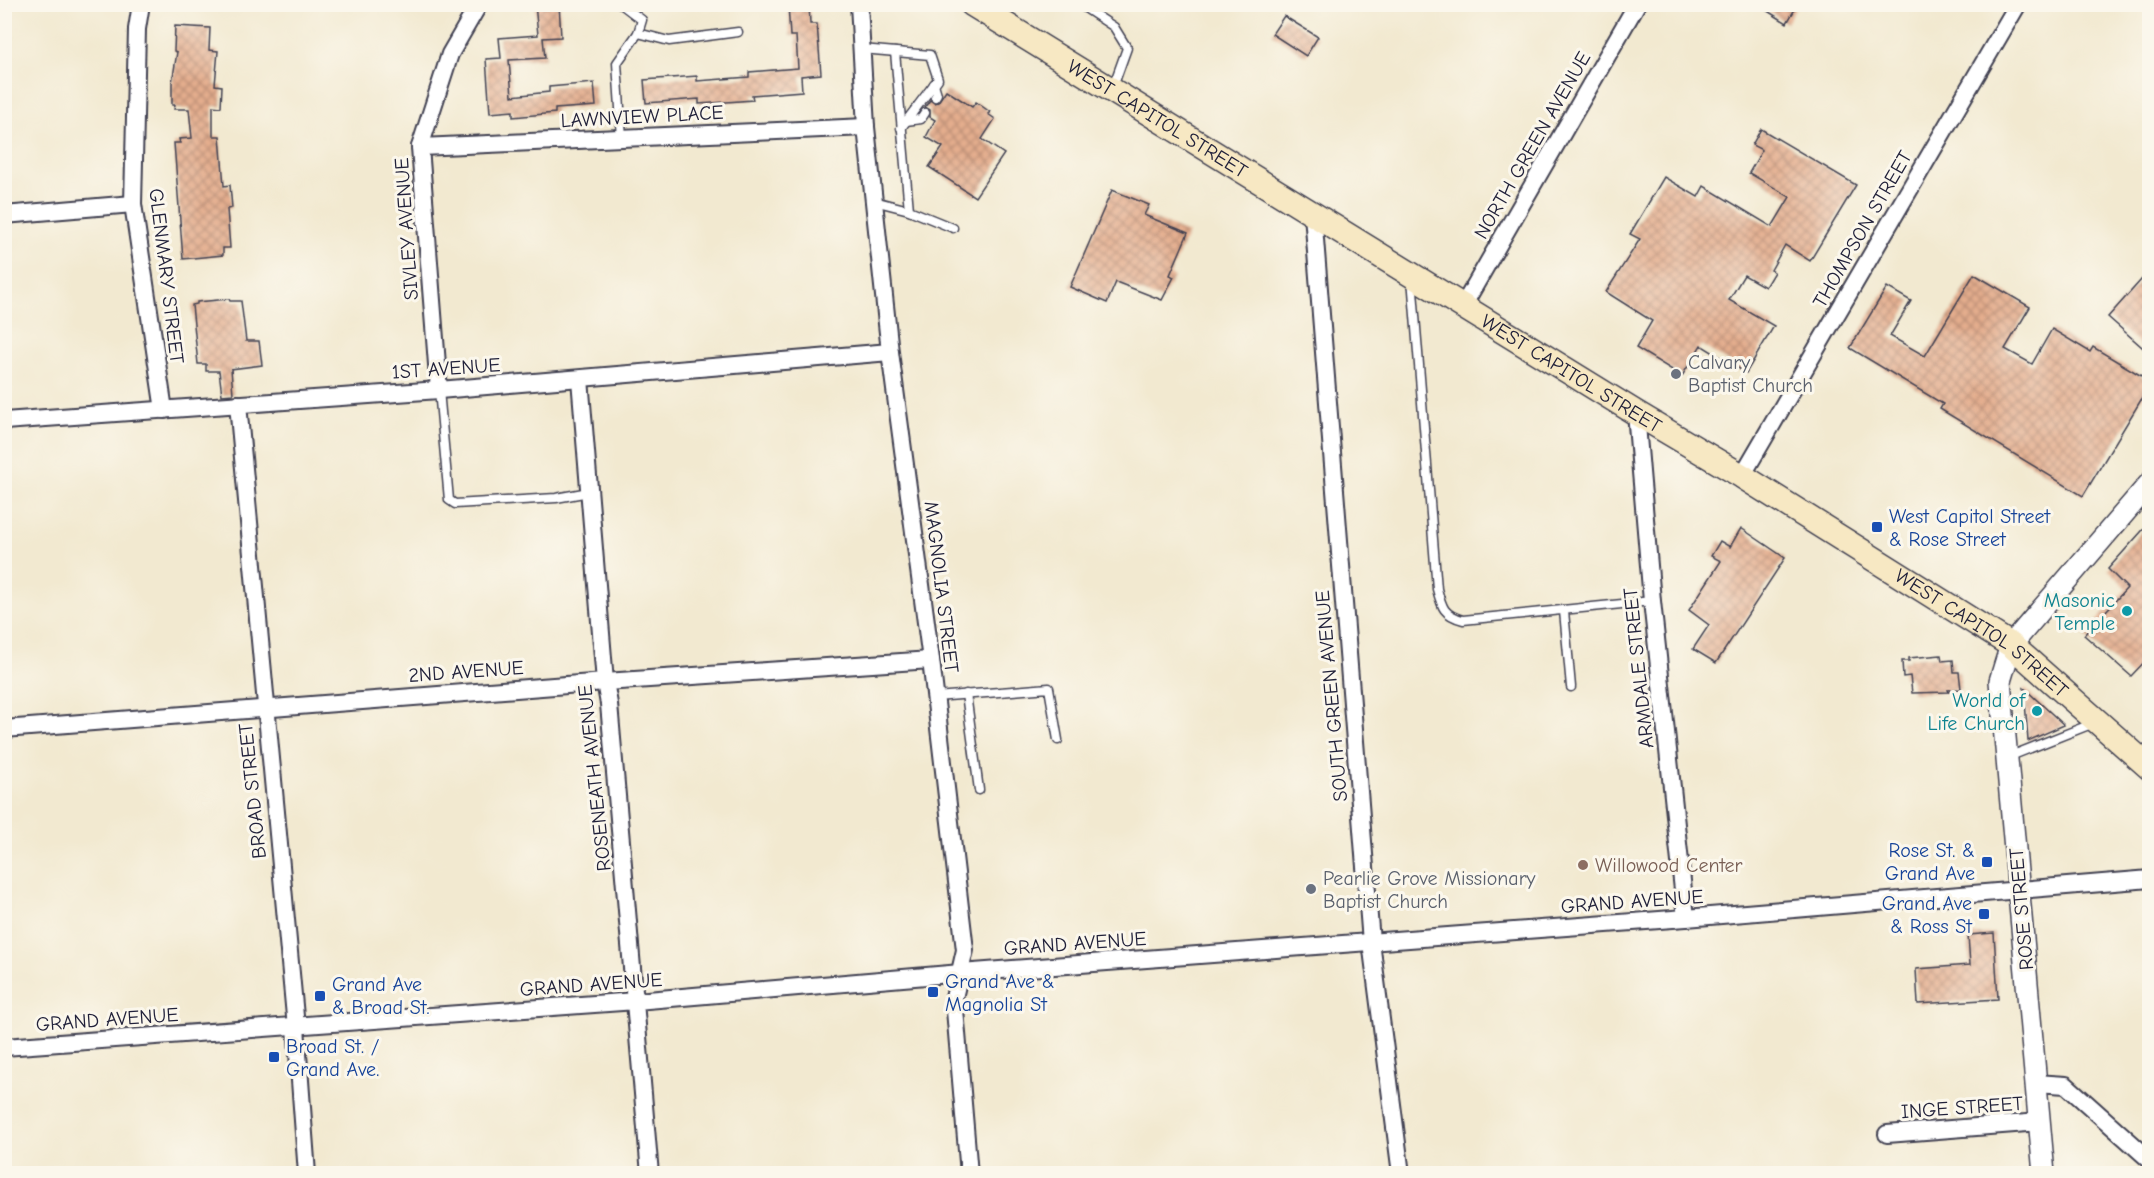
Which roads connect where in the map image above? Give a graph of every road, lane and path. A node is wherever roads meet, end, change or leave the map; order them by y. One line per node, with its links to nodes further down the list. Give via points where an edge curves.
1 (141, 4): 22 (street, GLENMARY STREET)
2 (479, 4): 20 (street, SIVLEY AVENUE, via 450,54)
3 (621, 4): 10 (lane, via 642,20)
4 (859, 4): 11 (street, MAGNOLIA STREET)
5 (972, 4): 14 (main road, WEST CAPITOL STREET)
6 (1079, 4): 14 (lane, via 1114,27 1128,48)
7 (1637, 4): 28 (street, NORTH GREEN AVENUE)
8 (2018, 4): 36 (street, THOMPSON STREET)
9 (738, 32): 10 (lane, via 669,41)
10 (638, 33): 19 (lane, via 617,63)
11 (862, 49): 12 (lane); 18 (street, MAGNOLIA STREET)
12 (895, 52): 13 (lane, via 930,55 938,79); 17 (lane)
13 (934, 84): 15 (lane); 17 (lane)
14 (1112, 91): 24 (main road, WEST CAPITOL STREET)
15 (935, 97)
16 (925, 113): 17 (lane, via 921,119)
17 (904, 125): 23 (lane)
18 (866, 127): 19 (street, LAWNVIEW PLACE); 21 (street, MAGNOLIA STREET)
19 (622, 138): 20 (street, LAWNVIEW PLACE)
20 (420, 147): 31 (street, SIVLEY AVENUE)
21 (874, 201): 23 (lane); 29 (street, MAGNOLIA STREET)
22 (133, 204): 25 (street); 33 (street, GLENMARY STREET)
23 (909, 210): 26 (lane)
24 (1313, 214): 27 (main road, WEST CAPITOL STREET); 57 (street, SOUTH GREEN AVENUE)
25 (4, 215)
26 (953, 228)
27 (1412, 275): 28 (main road, WEST CAPITOL STREET); 40 (lane, via 1441,605 1450,616 1463,620)
28 (1463, 306): 34 (main road, WEST CAPITOL STREET)
29 (890, 352): 30 (street, 1ST AVENUE); 42 (street, MAGNOLIA STREET)
30 (580, 379): 31 (street, 1ST AVENUE); 38 (street, ROSENEATH AVENUE)
31 (439, 390): 32 (street, 1ST AVENUE); 38 (lane, via 449,500 455,504 556,498)
32 (238, 404): 33 (street, 1ST AVENUE); 47 (street, BROAD STREET)
33 (164, 410): 35 (street, 1ST AVENUE)
34 (1636, 413): 36 (main road, WEST CAPITOL STREET); 39 (street, ARMDALE STREET)
35 (4, 421)
36 (1742, 476): 41 (main road, WEST CAPITOL STREET)
37 (2150, 483): 41 (street)
38 (589, 492): 43 (street, ROSENEATH AVENUE)
39 (1652, 601): 40 (lane); 56 (street, ARMDALE STREET)
40 (1564, 611): 44 (lane)
41 (2011, 645): 48 (main road, WEST CAPITOL STREET); 51 (street, ROSE STREET, via 2000,681)
42 (931, 660): 43 (street, 2ND AVENUE); 46 (street, MAGNOLIA STREET)
43 (604, 682): 47 (street, 2ND AVENUE); 59 (street, ROSENEATH AVENUE)
44 (1571, 687)
45 (966, 694): 46 (lane); 50 (lane, via 1049,688); 53 (lane)
46 (935, 697): 58 (street, MAGNOLIA STREET, via 965,950)
47 (265, 708): 49 (street, 2ND AVENUE); 60 (street, BROAD STREET)
48 (2097, 722): 51 (lane); 52 (main road, WEST CAPITOL STREET)
49 (4, 729)
50 (1058, 740)
51 (2007, 758): 55 (street, ROSE STREET)
52 (2150, 768)
53 (979, 790)
54 (2150, 879): 55 (street, GRAND AVENUE)
55 (2019, 891): 56 (street, GRAND AVENUE); 62 (street, ROSE STREET)
56 (1686, 918): 57 (street, GRAND AVENUE)
57 (1371, 942): 58 (street, GRAND AVENUE); 69 (street, SOUTH GREEN AVENUE)
58 (962, 973): 59 (street, GRAND AVENUE); 68 (street, MAGNOLIA STREET, via 954,998)
59 (636, 1002): 60 (street, GRAND AVENUE); 67 (street, ROSENEATH AVENUE)
60 (296, 1027): 61 (street, GRAND AVENUE); 66 (street, BROAD STREET)
61 (4, 1047)
62 (2036, 1083): 63 (street, ROSE STREET); 65 (street, INGE STREET, via 2066,1085)
63 (2040, 1122): 64 (street, INGE STREET); 70 (street, ROSE STREET)
64 (1887, 1134)
65 (2150, 1160)
66 (307, 1173)
67 (650, 1173)
68 (969, 1173)
69 (1401, 1173)
70 (2044, 1173)

